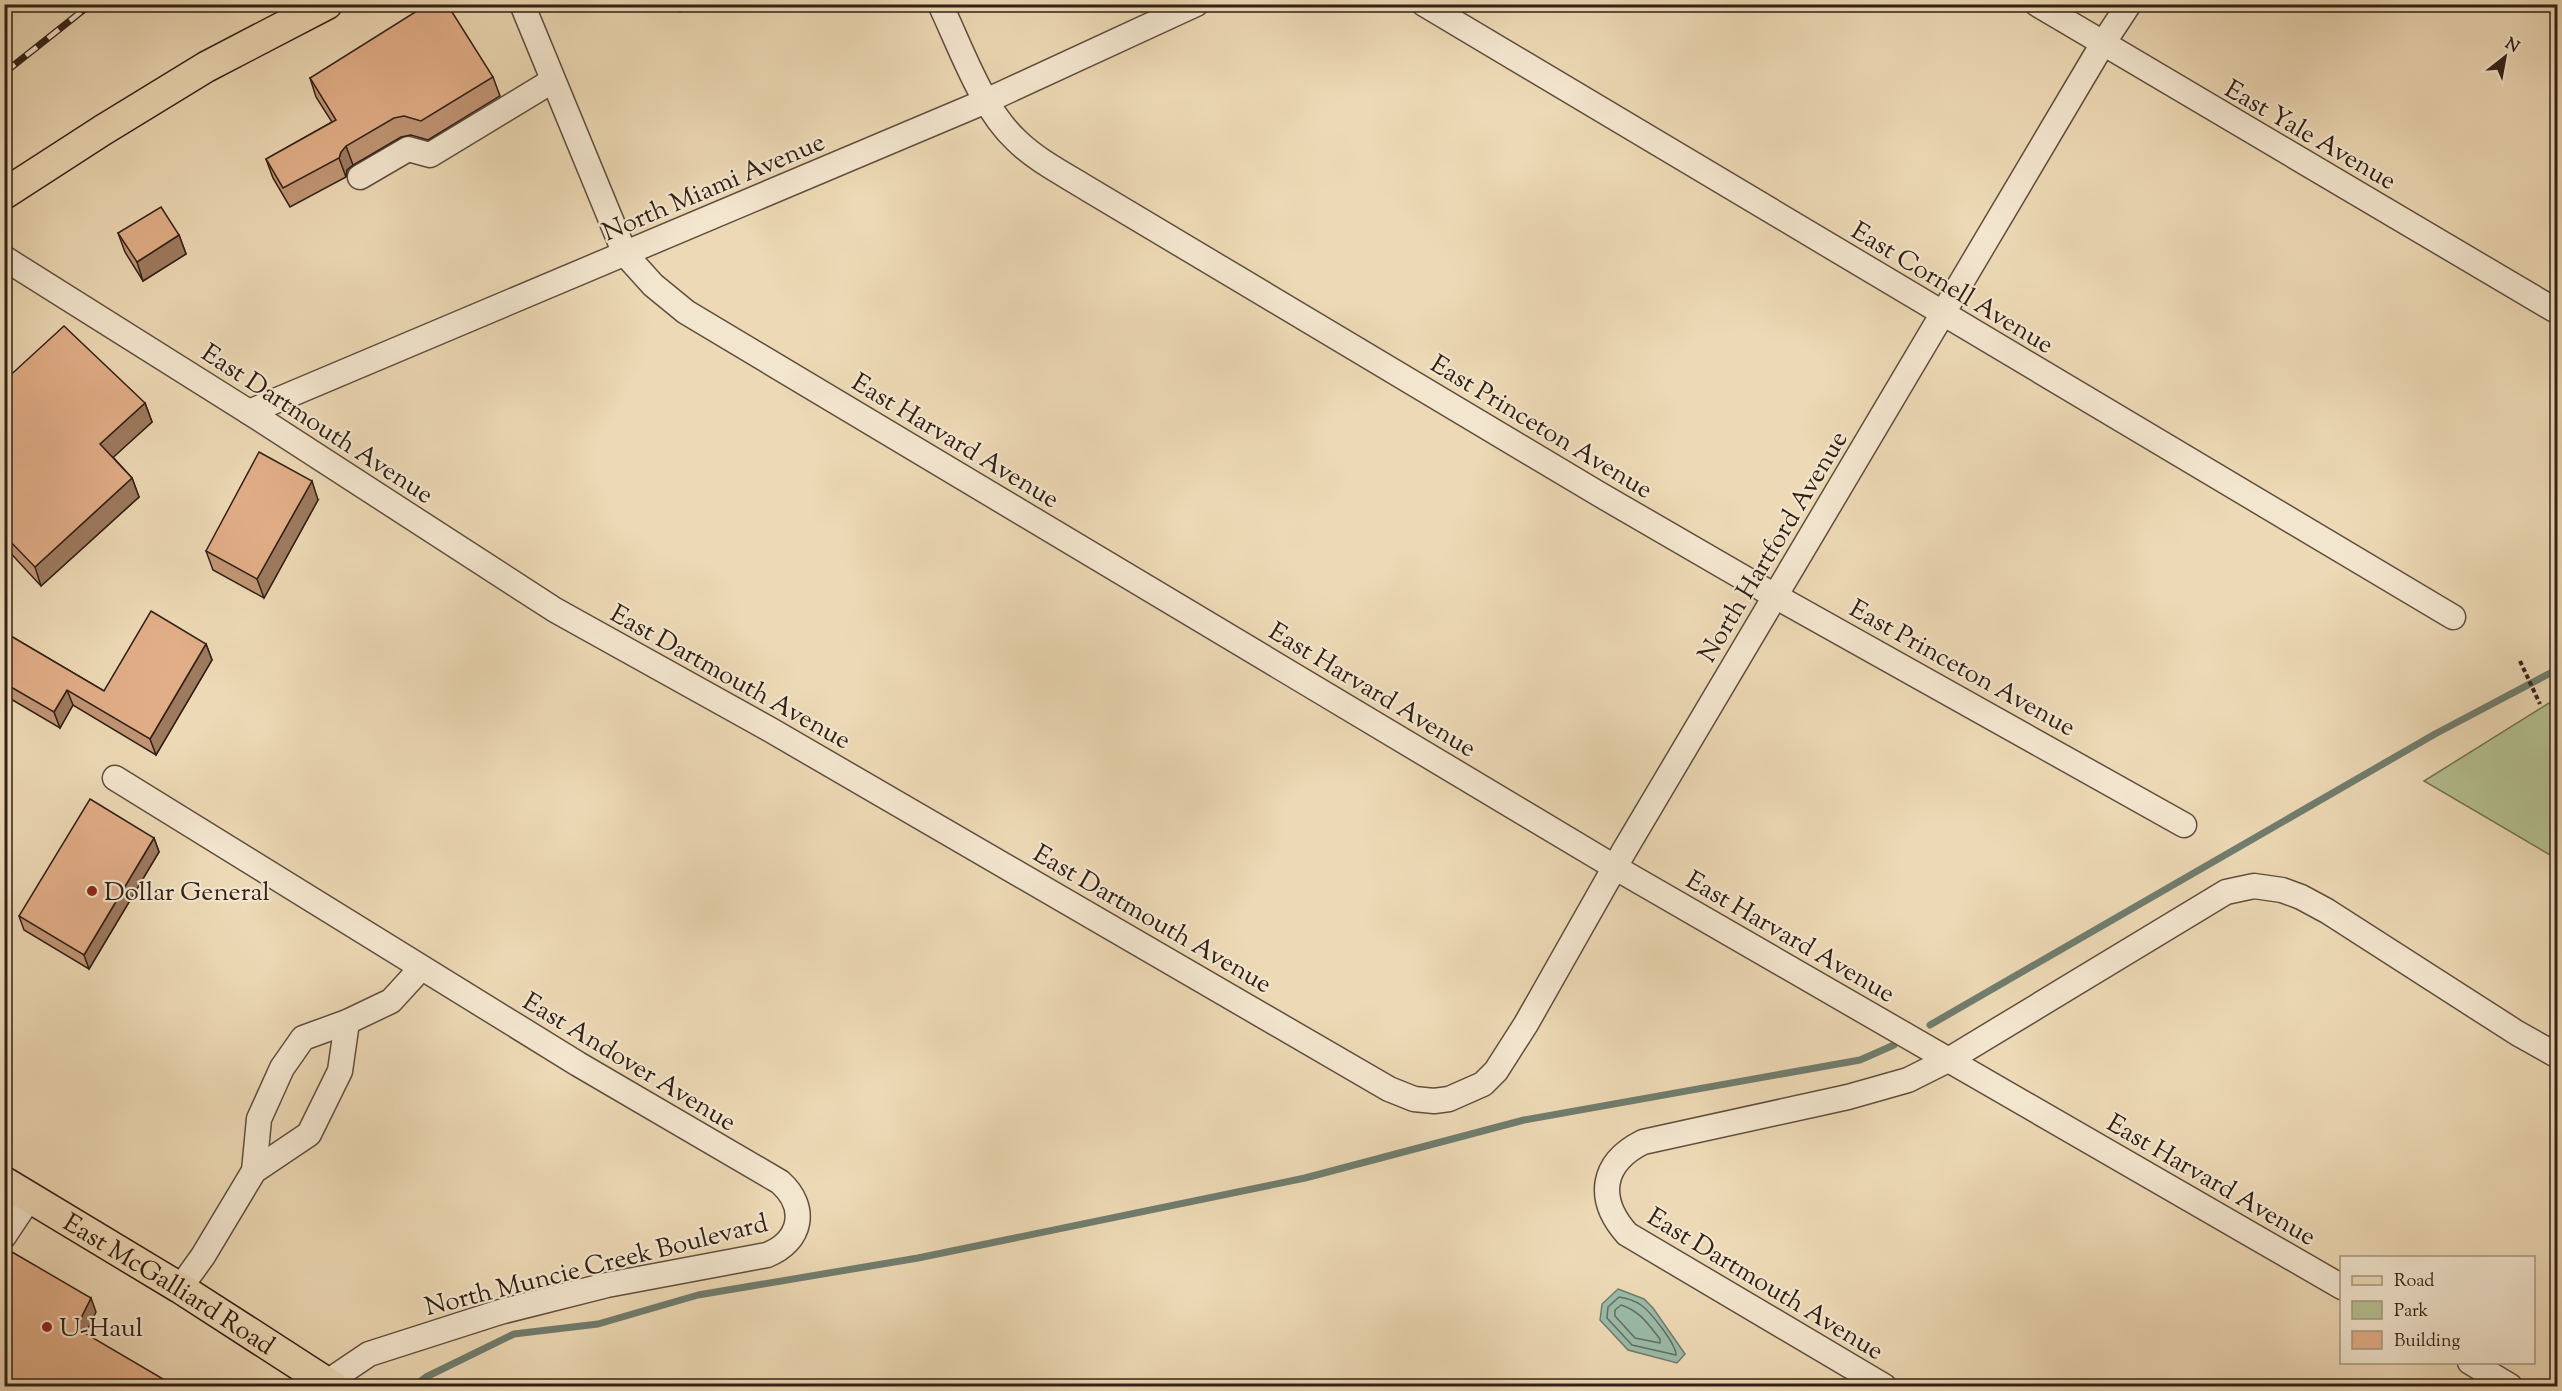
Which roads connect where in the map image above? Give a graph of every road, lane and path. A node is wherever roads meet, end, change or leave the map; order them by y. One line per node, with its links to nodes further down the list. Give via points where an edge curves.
1 (327, 4): 12 (main road, via 206,67)
2 (522, 4): 9 (street, East Harvard Avenue)
3 (940, 4): 10 (street, East Princeton Avenue)
4 (1196, 4): 10 (street, North Miami Avenue)
5 (1424, 4): 16 (street, East Cornell Avenue)
6 (2037, 4): 8 (street, East Yale Avenue)
7 (2129, 4): 8 (street, North Hartford Avenue)
8 (2102, 45): 15 (street, East Yale Avenue); 16 (street, North Hartford Avenue)
9 (552, 81): 11 (street, via 430,154 408,149); 13 (street, East Harvard Avenue)
10 (986, 101): 13 (street, North Miami Avenue); 18 (street, East Princeton Avenue, via 1017,141 1088,189)
11 (360, 177)
12 (4, 194)
13 (625, 254): 17 (street, North Miami Avenue); 24 (street, East Harvard Avenue, via 653,285 686,312)
14 (4, 258): 17 (street, East Dartmouth Avenue)
15 (2558, 312)
16 (1942, 313): 18 (street, North Hartford Avenue); 19 (street, East Cornell Avenue)
17 (249, 412): 29 (street, East Dartmouth Avenue, via 555,610 769,729 1389,1089 1414,1099)
18 (1776, 596): 23 (street, East Princeton Avenue); 24 (street, North Hartford Avenue)
19 (2453, 617)
20 (2520, 661): 21 (path)
21 (2540, 704)
22 (115, 778): 25 (street, East Andover Avenue)
23 (2184, 825)
24 (1616, 868): 28 (street, East Harvard Avenue); 29 (street, North Hartford Avenue, via 1496,1071 1483,1084)
25 (418, 966): 26 (street, via 391,1001); 33 (street, East Andover Avenue, via 780,1182 795,1200)
26 (347, 1022): 30 (street, via 340,1071 309,1134); 30 (street, via 303,1038 282,1068 259,1119)
27 (2558, 1056): 28 (street, via 2327,911 2282,890 2254,886 2226,892)
28 (1950, 1059): 35 (street, East Harvard Avenue); 39 (street, East Dartmouth Avenue, via 1908,1080 1848,1097 1643,1142 1617,1160 1608,1179 1610,1208 1616,1221 1635,1240)
29 (1449, 1099)
30 (254, 1171): 36 (street)
31 (4, 1182): 32 (main road, East McGalliard Road)
32 (30, 1197): 34 (street); 36 (main road, East McGalliard Road)
33 (797, 1216): 38 (street, North Muncie Creek Boulevard, via 796,1229 788,1244 767,1255 607,1285 500,1312 369,1354)
34 (4, 1236)
35 (2340, 1286)
36 (180, 1288): 38 (main road, East McGalliard Road)
37 (2473, 1364): 40 (street)
38 (329, 1385)
39 (1884, 1386)
40 (2510, 1386)

